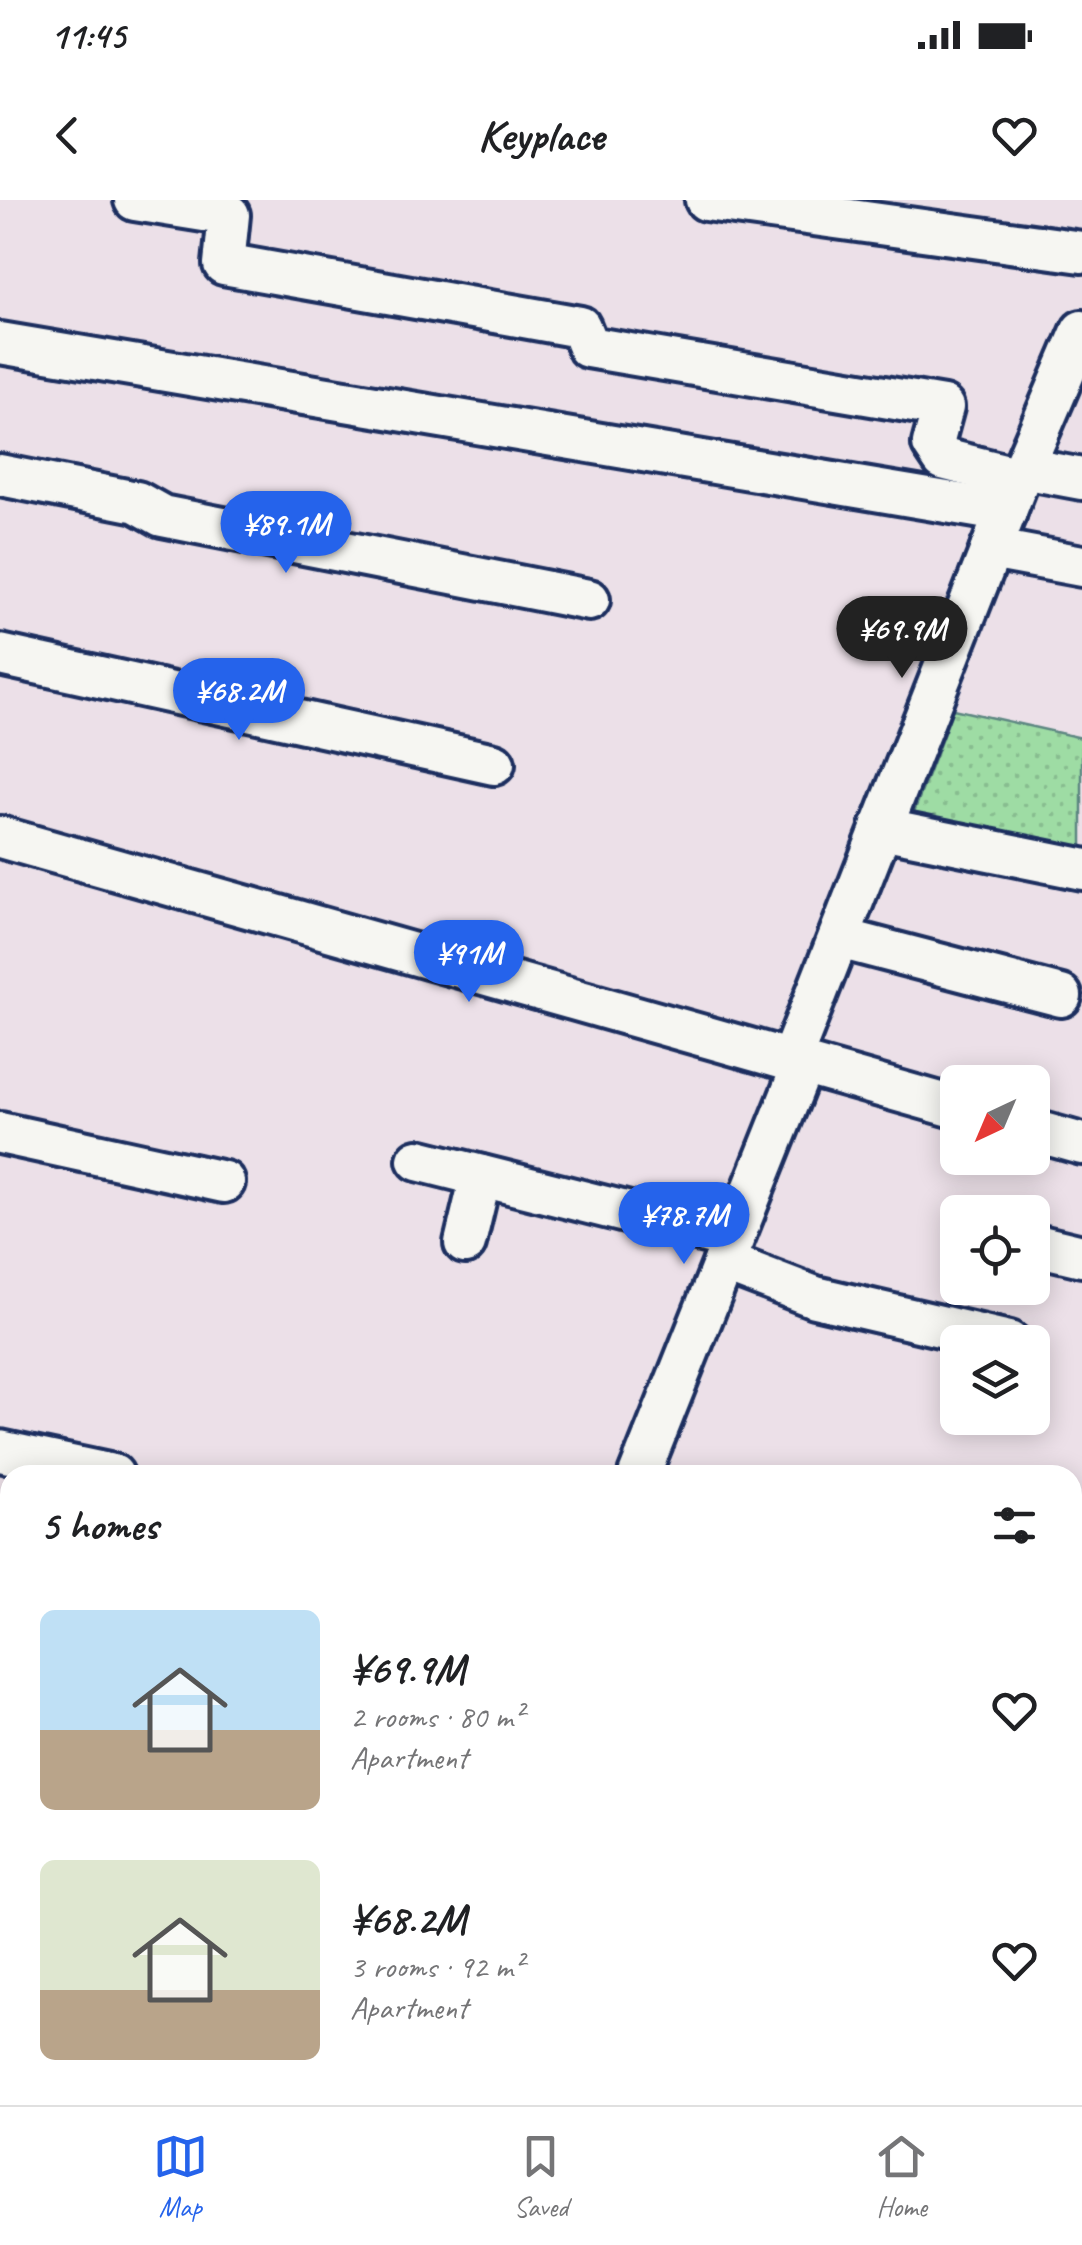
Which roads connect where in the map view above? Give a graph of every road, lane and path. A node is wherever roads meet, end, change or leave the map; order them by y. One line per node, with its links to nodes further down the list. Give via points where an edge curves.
1 (135, 200): 8 (street, via 228,215 224,264 580,327 588,347 943,406 933,444 943,458)
2 (706, 200): 3 (street)
3 (1082, 252)
4 (1082, 331): 8 (street)
5 (0, 343): 8 (street)
6 (0, 474): 10 (street, via 137,502 162,516)
7 (1082, 479): 8 (street)
8 (1015, 507): 9 (street); 13 (street)
9 (1082, 566)
10 (589, 600)
11 (0, 654): 12 (street)
12 (494, 764)
13 (890, 831): 15 (street); 16 (street)
14 (0, 837): 18 (street)
15 (1082, 869)
16 (849, 941): 17 (street); 18 (street)
17 (1061, 996)
18 (791, 1059): 19 (street); 28 (street, via 798,1077)
19 (940, 1103)
20 (0, 1134): 25 (street)
21 (1050, 1135): 22 (street)
22 (1082, 1144)
23 (418, 1160): 24 (street)
24 (481, 1176): 26 (street); 28 (street)
25 (224, 1182)
26 (465, 1244)
27 (1050, 1248): 29 (street)
28 (728, 1250): 30 (street, via 815,1297); 33 (street)
29 (1082, 1256)
30 (940, 1326)
31 (0, 1451): 32 (street)
32 (66, 1465)
33 (643, 1465)

